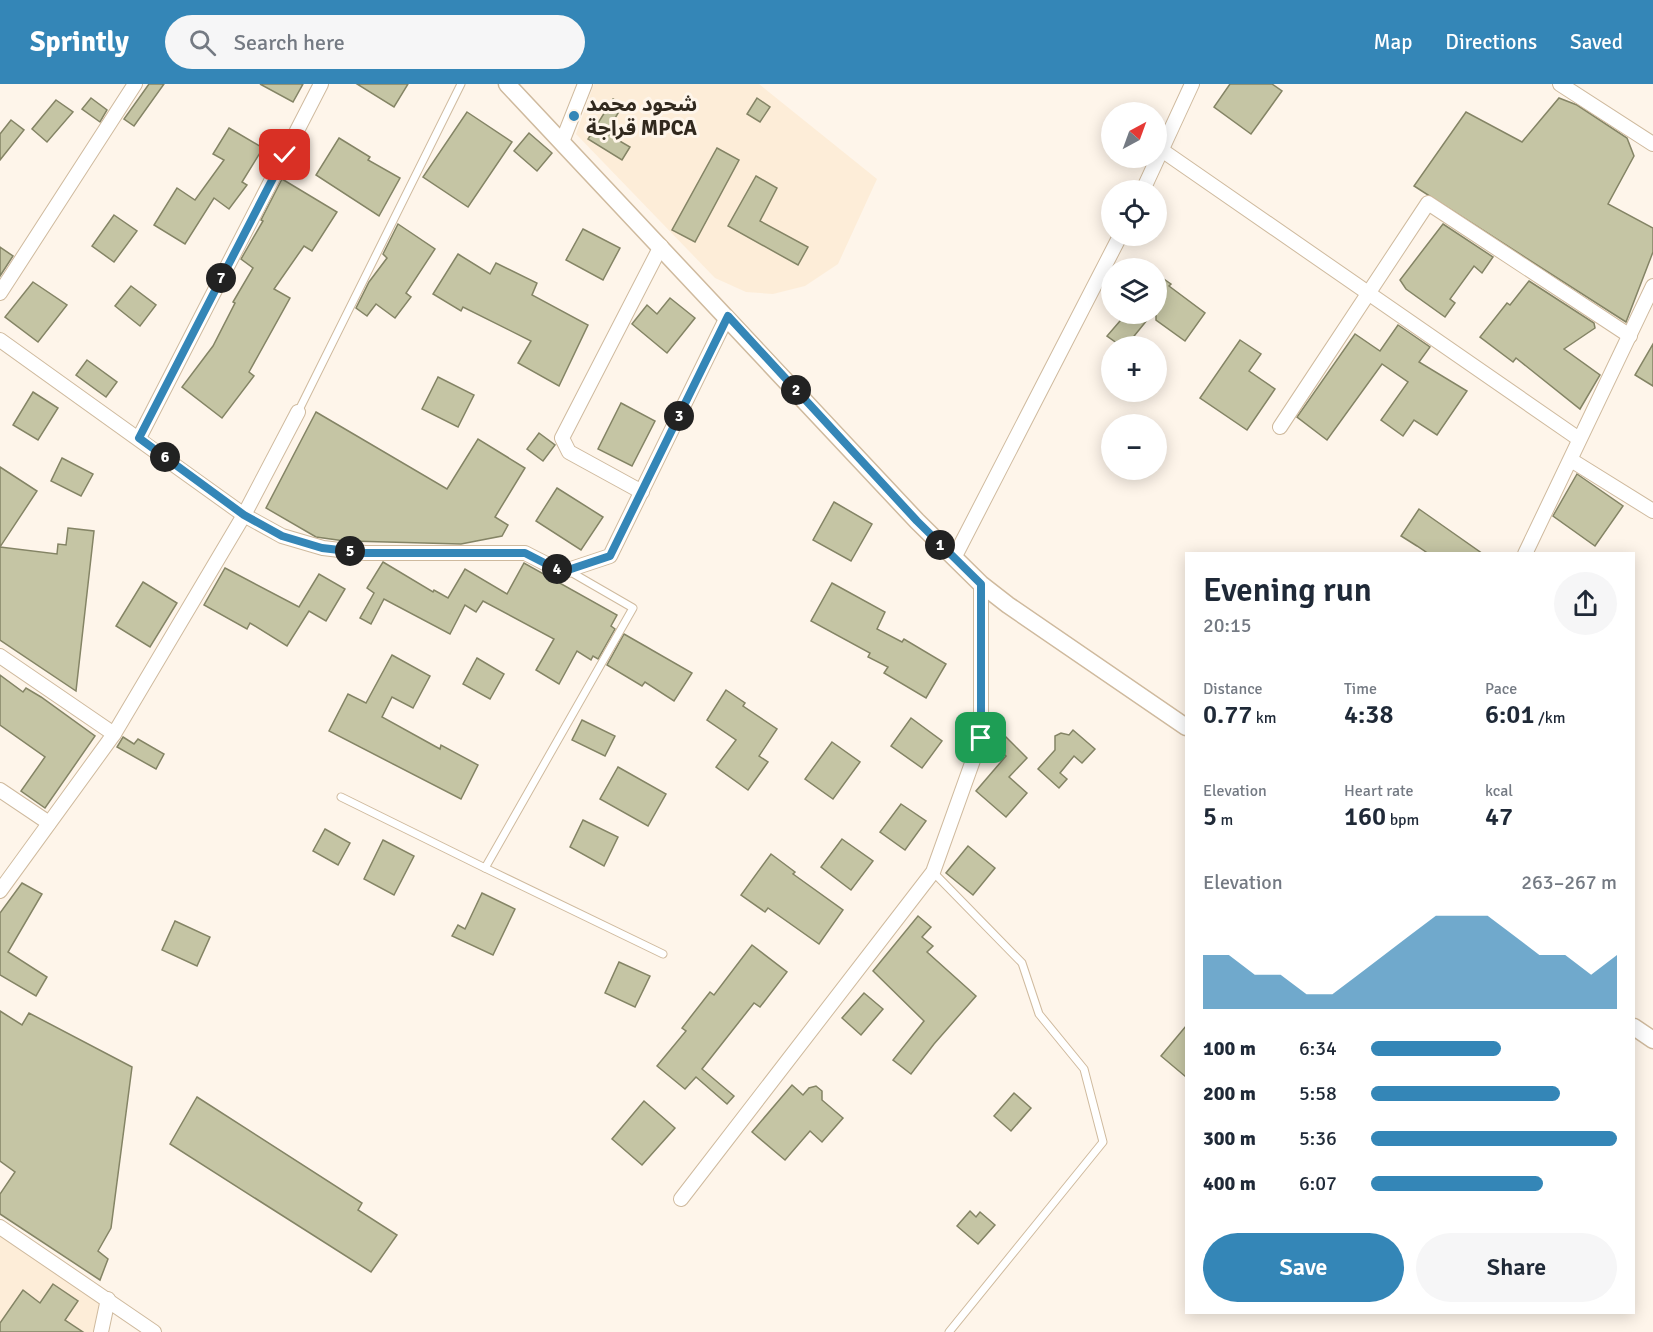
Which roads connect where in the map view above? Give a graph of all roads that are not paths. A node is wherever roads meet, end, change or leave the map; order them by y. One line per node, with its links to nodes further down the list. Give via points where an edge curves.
1 (135, 84): 15 (street)
2 (321, 84): 22 (street)
3 (461, 84): 20 (lane)
4 (507, 84): 9 (street)
5 (585, 84): 9 (street)
6 (1191, 84): 8 (street)
7 (1560, 84): 10 (street)
8 (1167, 141)
9 (562, 142): 12 (street)
10 (1653, 144)
11 (1167, 154): 16 (street)
12 (661, 246): 17 (street); 25 (street, via 562,438 569,452)
13 (1115, 246): 29 (street)
14 (1653, 286): 18 (street)
15 (0, 293)
16 (1369, 296): 18 (street, via 1428,203); 21 (street); 23 (street)
17 (728, 316): 25 (street); 29 (street)
18 (1630, 336): 23 (street)
19 (0, 340): 22 (street)
20 (298, 412): 27 (street)
21 (1280, 427)
22 (139, 438): 27 (street)
23 (1579, 439): 24 (street)
24 (1571, 460): 26 (street); 28 (street)
25 (642, 492): 30 (street, via 610,556)
26 (1653, 512)
27 (244, 515): 30 (street, via 282,536 322,548 365,553 525,553 562,572); 34 (street)
28 (1526, 552)
29 (954, 558): 31 (street)
30 (567, 570): 38 (lane, via 633,608)
31 (981, 584): 33 (street); 39 (street, via 981,738)
32 (0, 656): 34 (street)
33 (1185, 726)
34 (114, 734): 37 (street)
35 (0, 790): 37 (street)
36 (341, 797): 38 (lane)
37 (49, 823): 40 (street)
38 (485, 868): 41 (lane)
39 (933, 872): 44 (street); 49 (lane, via 1022,963 1040,1014 1084,1069 1103,1142)
40 (0, 891)
41 (663, 954)
42 (1635, 1028): 43 (street)
43 (1653, 1040)
44 (681, 1199)
45 (0, 1227): 46 (street)
46 (108, 1299): 47 (street); 48 (street)
47 (101, 1332)
48 (154, 1332)
49 (949, 1332)

